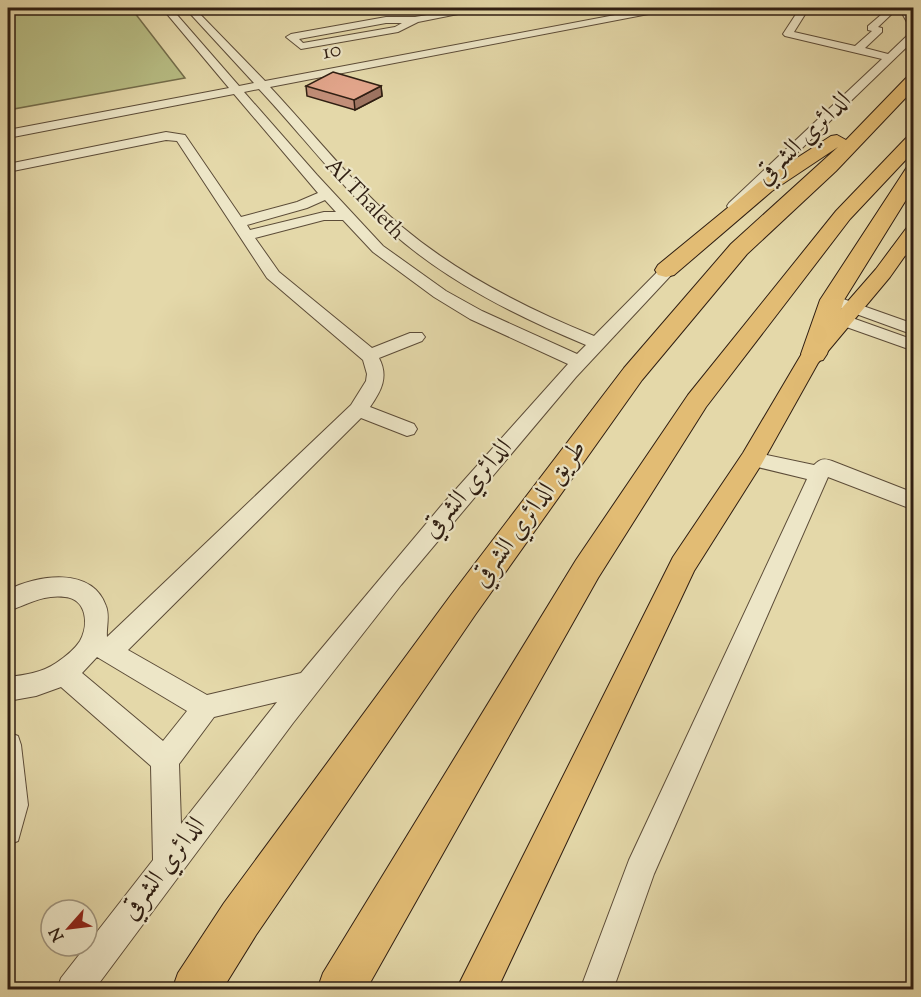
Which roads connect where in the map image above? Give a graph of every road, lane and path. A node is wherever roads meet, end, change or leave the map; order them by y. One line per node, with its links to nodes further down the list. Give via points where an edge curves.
1 (166, 8): 23 (street, Al Thaleth)
2 (189, 8): 22 (street, Al Thaleth)
3 (259, 8): 4 (street)
4 (287, 8)
5 (441, 8): 12 (street)
6 (483, 8): 12 (street)
7 (616, 8): 16 (street, 10)
8 (664, 8): 18 (street, 10)
9 (804, 8): 19 (street, via 788,34)
10 (894, 8): 19 (street, via 871,28 879,30)
11 (914, 10): 15 (street, via 908,15)
12 (451, 14): 13 (street); 14 (street)
13 (415, 20): 13 (street, via 398,29 301,46 291,37 386,20)
14 (461, 20)
15 (914, 29)
16 (481, 33): 18 (street); 22 (street, 10)
17 (914, 34): 20 (street, الدائري الشرقي)
18 (492, 41): 22 (street, 10)
19 (857, 50): 20 (street)
20 (889, 57): 34 (street, الدائري الشرقي)
21 (914, 79): 24 (highway, طريق الدائري الشرقي)
22 (259, 80): 23 (street, 10); 38 (street, Al Thaleth, via 374,210 431,257 497,299)
23 (233, 85): 25 (street, 10); 26 (street, 10); 30 (street, Al Thaleth)
24 (887, 107): 34 (highway, via 765,187); 58 (highway, طريق الدائري الشرقي, via 829,167 739,249 633,374 463,605 240,920)
25 (8, 123)
26 (8, 134)
27 (914, 140): 59 (highway, via 843,215 697,401 587,569)
28 (8, 168): 32 (street, via 176,136 182,139)
29 (914, 171): 35 (highway)
30 (327, 194): 31 (street, Al Thaleth); 32 (street, via 312,201 255,211)
31 (347, 216): 32 (street, via 324,216 273,235); 41 (street, Al Thaleth, via 378,249 440,294 519,336)
32 (241, 229): 40 (street, via 280,283)
33 (909, 245): 35 (main road)
34 (666, 270): 38 (street, الدائري الشرقي)
35 (839, 310): 36 (street); 39 (street); 44 (main road)
36 (914, 330)
37 (416, 337): 40 (street)
38 (597, 343): 41 (street, الدائري الشرقي)
39 (914, 346)
40 (369, 356): 42 (street, via 377,373 370,394)
41 (579, 362): 50 (street, الدائري الشرقي, via 456,502)
42 (358, 410): 43 (street); 48 (street)
43 (407, 429)
44 (752, 459): 45 (street); 60 (main road, via 683,565)
45 (819, 474): 46 (street, via 825,466); 61 (street, via 640,872)
46 (914, 502)
47 (8, 601): 48 (street, via 37,588 74,588 88,596 95,608)
48 (101, 646): 49 (street); 52 (street)
49 (63, 673): 51 (street, via 43,684); 54 (street)
50 (308, 683): 52 (street); 56 (street, الدائري الشرقي)
51 (8, 689)
52 (206, 707): 54 (street)
53 (8, 745): 55 (street, via 14,805)
54 (165, 760): 56 (street)
55 (8, 831)
56 (168, 863): 57 (street, الدائري الشرقي)
57 (73, 990)
58 (195, 990)
59 (340, 990)
60 (476, 990)
61 (596, 990)

